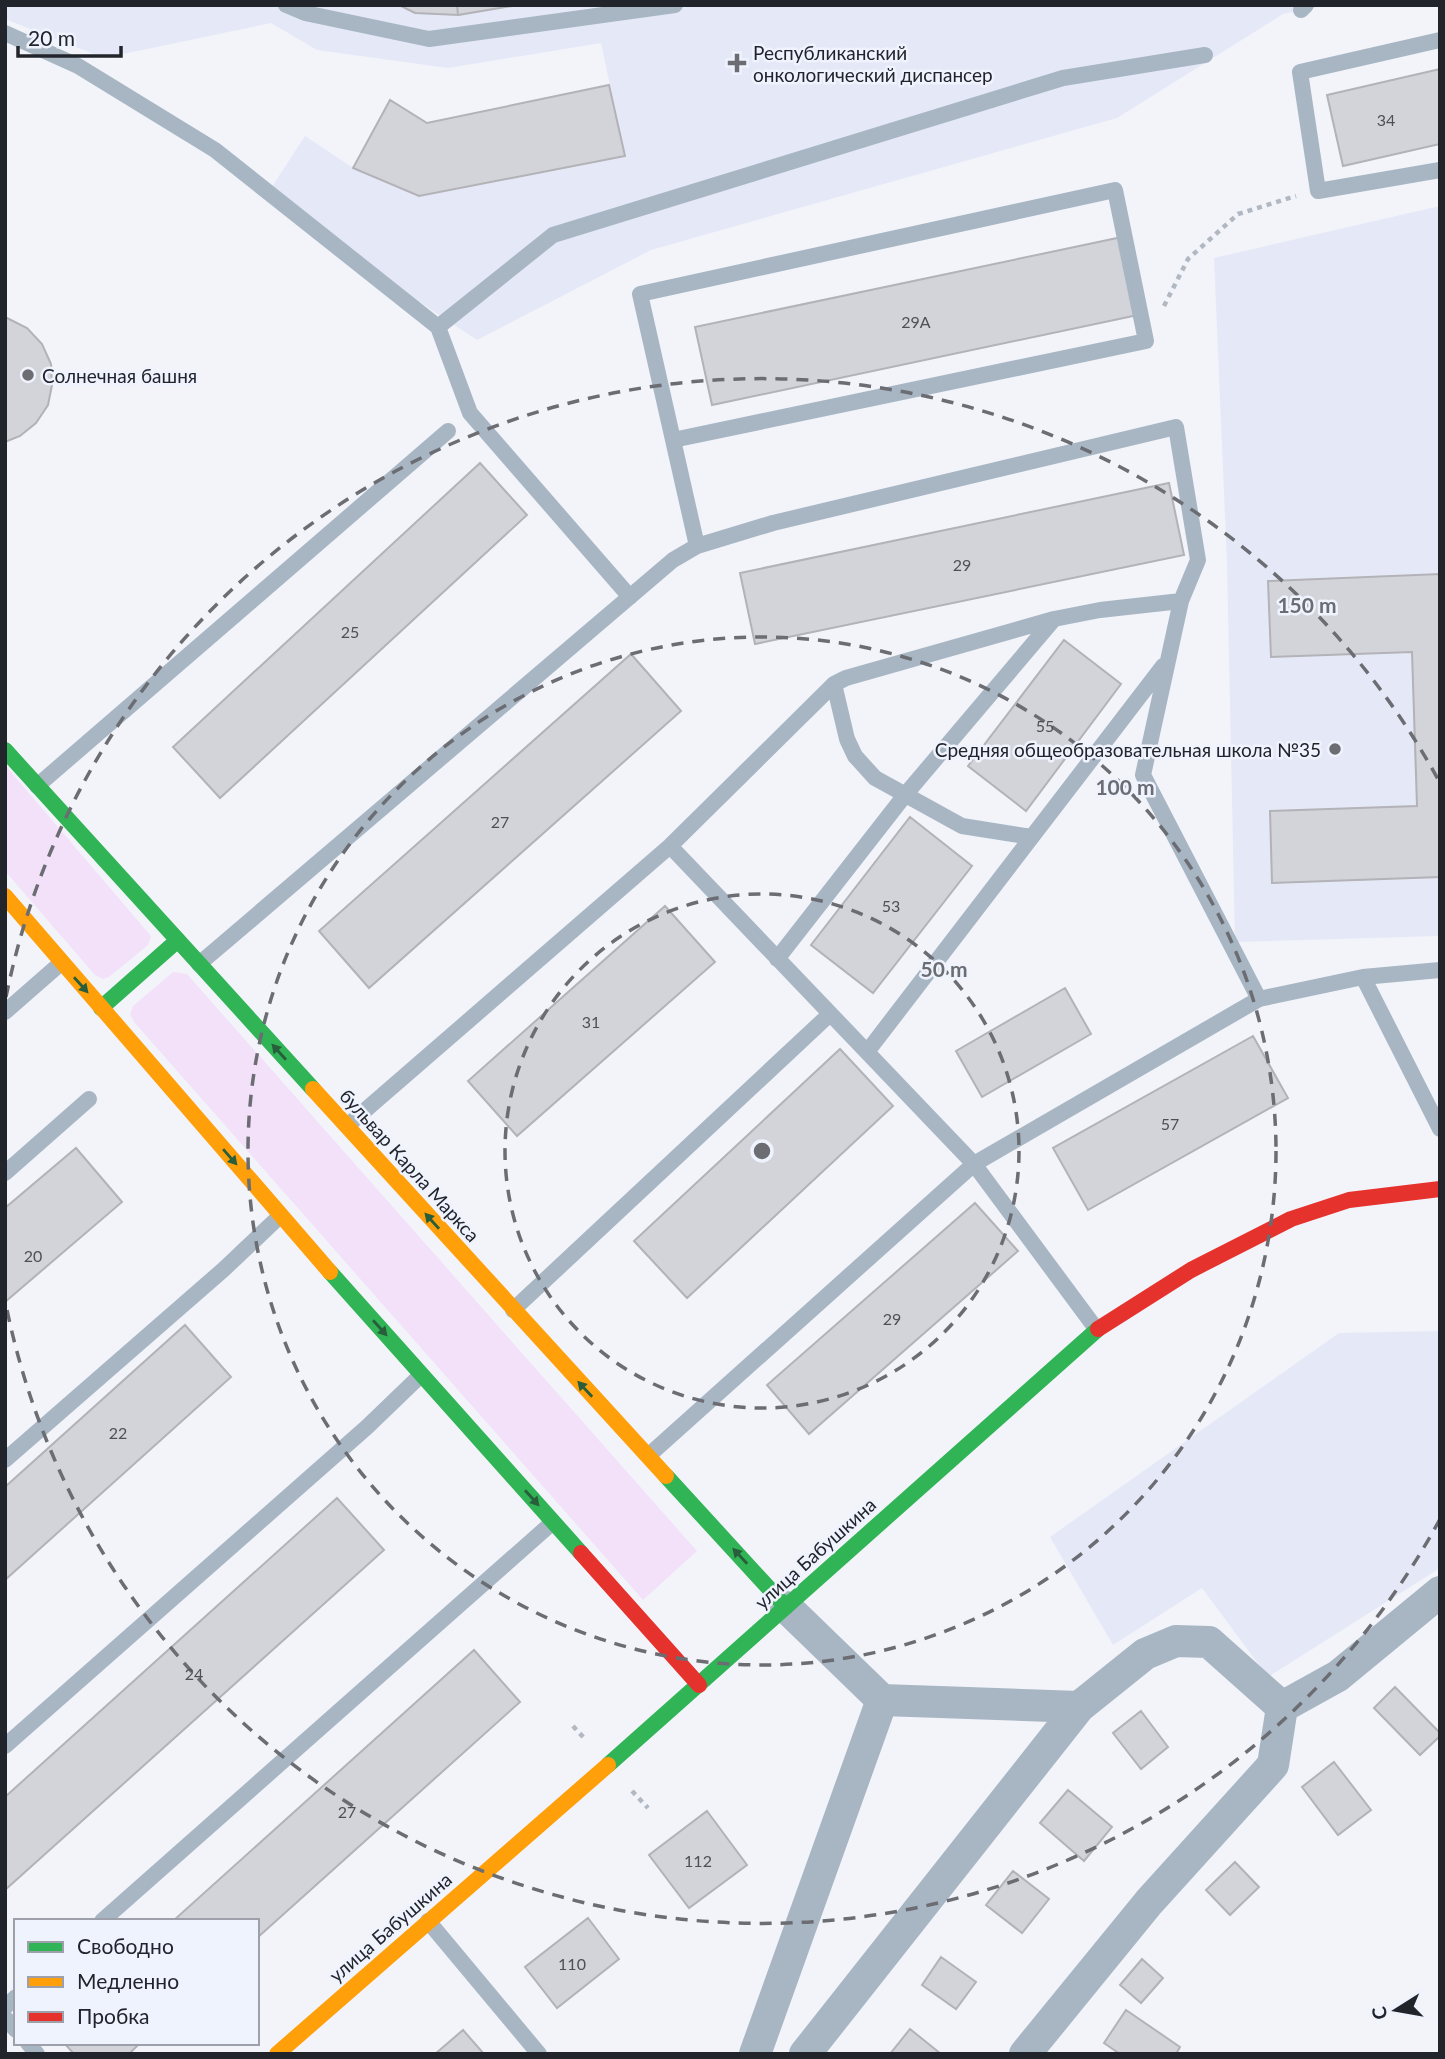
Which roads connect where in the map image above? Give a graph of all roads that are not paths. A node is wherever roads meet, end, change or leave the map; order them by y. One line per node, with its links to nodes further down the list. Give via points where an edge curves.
1 (286, 5): 2 (lane, via 429,39)
2 (675, 5)
3 (5, 33): 7 (lane, via 78,66 215,150)
4 (1440, 40): 6 (lane, via 1300,72 1318,191)
5 (1205, 55): 7 (lane, via 1063,78 553,235)
6 (1440, 170)
7 (438, 327): 11 (lane, via 470,413)
8 (448, 431): 17 (lane)
9 (673, 440): 9 (lane, via 640,294 1115,190 1146,341); 10 (lane)
10 (697, 546): 11 (lane); 12 (lane, via 773,523 1176,427 1198,560)
11 (630, 597): 25 (lane)
12 (1181, 601): 13 (lane); 14 (lane)
13 (1054, 619): 15 (lane); 18 (lane)
14 (1168, 660): 19 (lane); 28 (lane, via 1143,775)
15 (834, 684): 18 (lane, via 855,756 875,778); 20 (lane)
16 (5, 750): 17 (street, бульвар Карла Маркса)
17 (36, 786): 22 (street, бульвар Карла Маркса)
18 (905, 794): 19 (lane, via 962,826); 23 (lane)
19 (1032, 837): 32 (lane)
20 (670, 846): 23 (lane); 34 (lane)
21 (5, 896): 24 (street)
22 (178, 940): 25 (street, бульвар Карла Маркса); 29 (street)
23 (777, 959): 31 (lane)
24 (61, 963): 29 (street, one-way to 29); 30 (lane)
25 (199, 964): 34 (street, бульвар Карла Маркса, one-way to 25)
26 (1440, 970): 27 (lane)
27 (1363, 977): 28 (lane); 35 (lane)
28 (1259, 999): 36 (lane)
29 (101, 1008): 39 (street, one-way to 39)
30 (5, 1012)
31 (830, 1014): 32 (lane); 40 (lane)
32 (867, 1052): 36 (lane)
33 (89, 1099): 37 (lane)
34 (346, 1127): 40 (street, бульвар Карла Маркса, one-way to 34)
35 (1440, 1129)
36 (974, 1164): 41 (lane); 43 (lane)
37 (5, 1173)
38 (1440, 1189): 41 (street, улица Бабушкина, via 1349,1200 1291,1219 1191,1270)
39 (280, 1216): 42 (street, one-way to 42); 44 (lane)
40 (513, 1311): 43 (street, бульвар Карла Маркса, one-way to 40)
41 (1097, 1330): 47 (street, улица Бабушкина)
42 (422, 1375): 45 (street, one-way to 45); 52 (lane)
43 (648, 1456): 47 (street, бульвар Карла Маркса, one-way to 43)
44 (5, 1460)
45 (553, 1522): 48 (street); 53 (lane)
46 (1440, 1592): 51 (street, via 1338,1676)
47 (786, 1606): 48 (street, улица Бабушкина); 49 (street)
48 (699, 1685): 54 (street, улица Бабушкина)
49 (882, 1700): 50 (street); 57 (street)
50 (1079, 1707): 51 (street, via 1145,1654 1176,1640 1209,1642); 58 (street)
51 (1282, 1707): 59 (street, via 1273,1765 1149,1902)
52 (5, 1746)
53 (104, 1919)
54 (428, 1921): 55 (street, улица Бабушкина); 56 (lane)
55 (277, 2054)
56 (539, 2054)
57 (755, 2054)
58 (805, 2054)
59 (1025, 2054)

